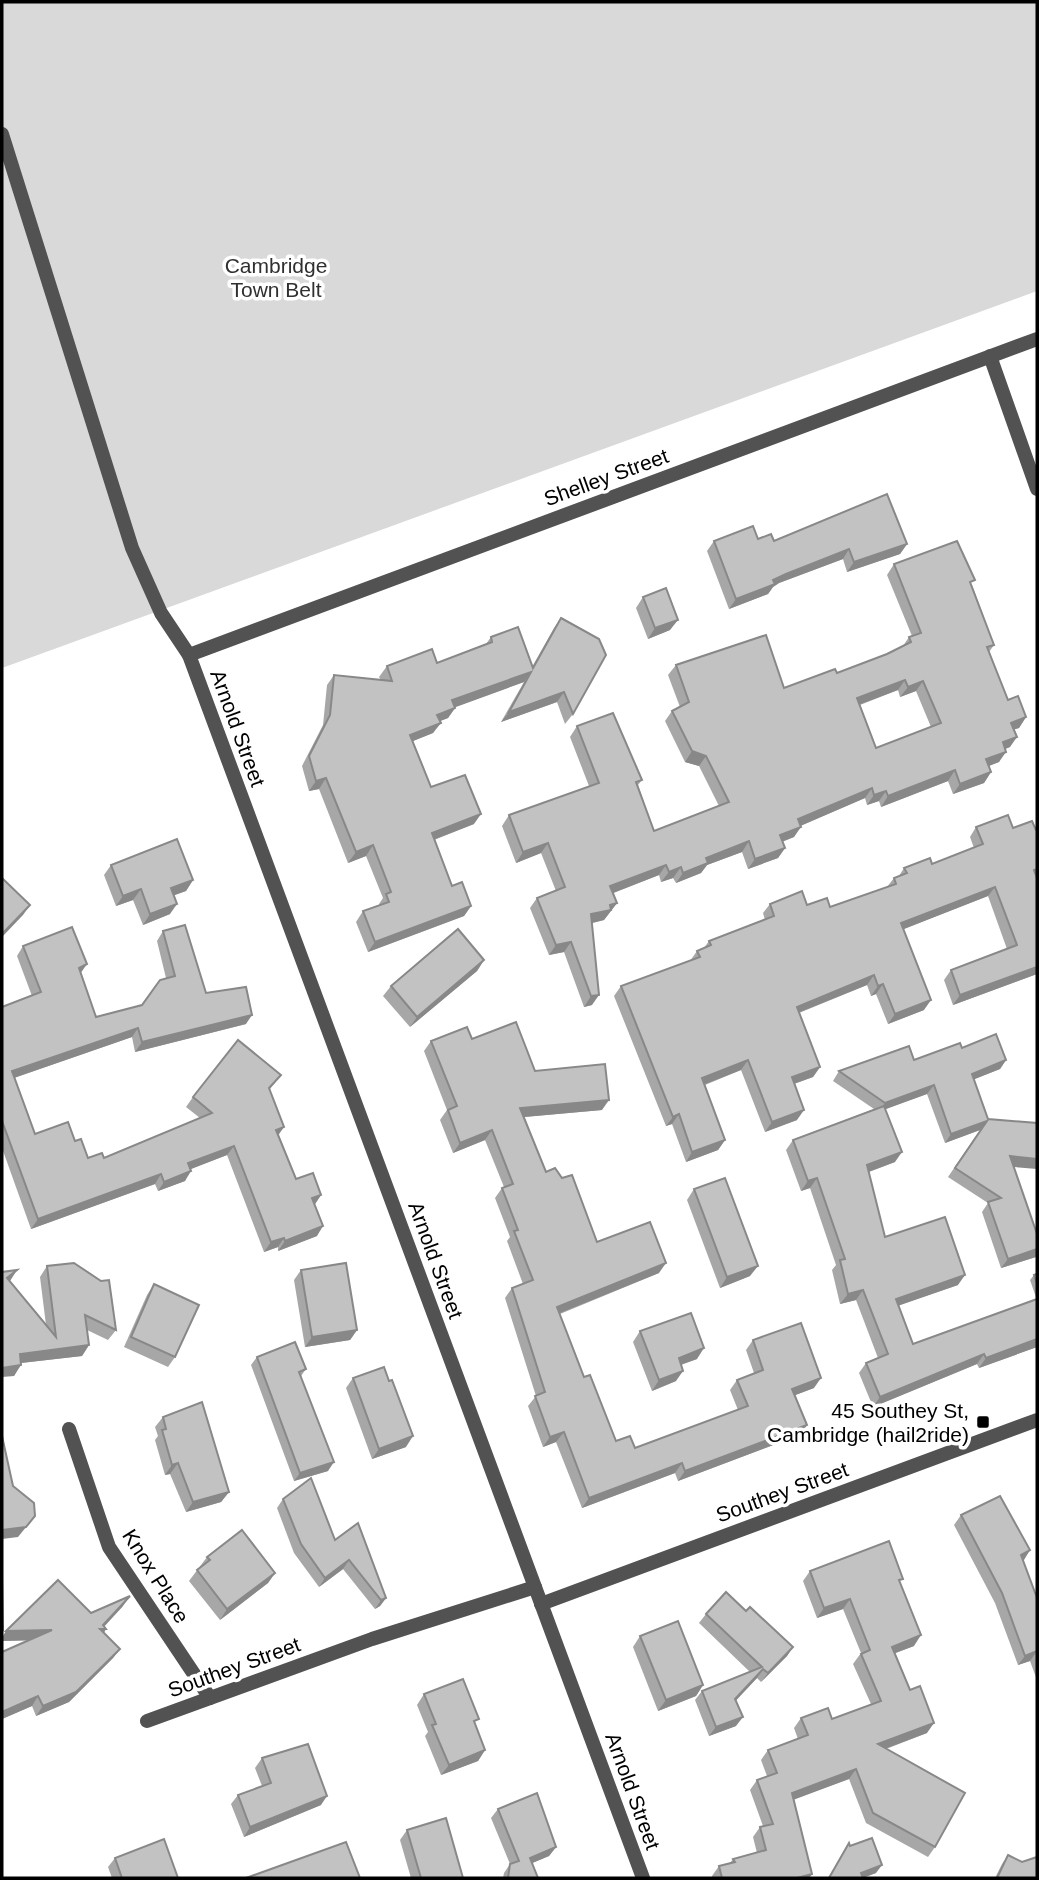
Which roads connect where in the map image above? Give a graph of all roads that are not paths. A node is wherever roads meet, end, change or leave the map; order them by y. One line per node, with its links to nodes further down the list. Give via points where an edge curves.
1 (2, 134): 5 (street, Arnold Street, via 132,548 161,613)
2 (1037, 339): 3 (street, Shelley Street)
3 (990, 356): 4 (street); 5 (street, Shelley Street)
4 (1037, 489)
5 (189, 655): 8 (street, Arnold Street)
6 (1037, 1420): 9 (street, Southey Street)
7 (69, 1429): 10 (street, Knox Place, via 109,1547)
8 (535, 1587): 9 (street, Arnold Street); 10 (street, Southey Street)
9 (541, 1604): 12 (street, Arnold Street)
10 (210, 1698): 11 (street, Southey Street)
11 (147, 1721)
12 (643, 1878)

